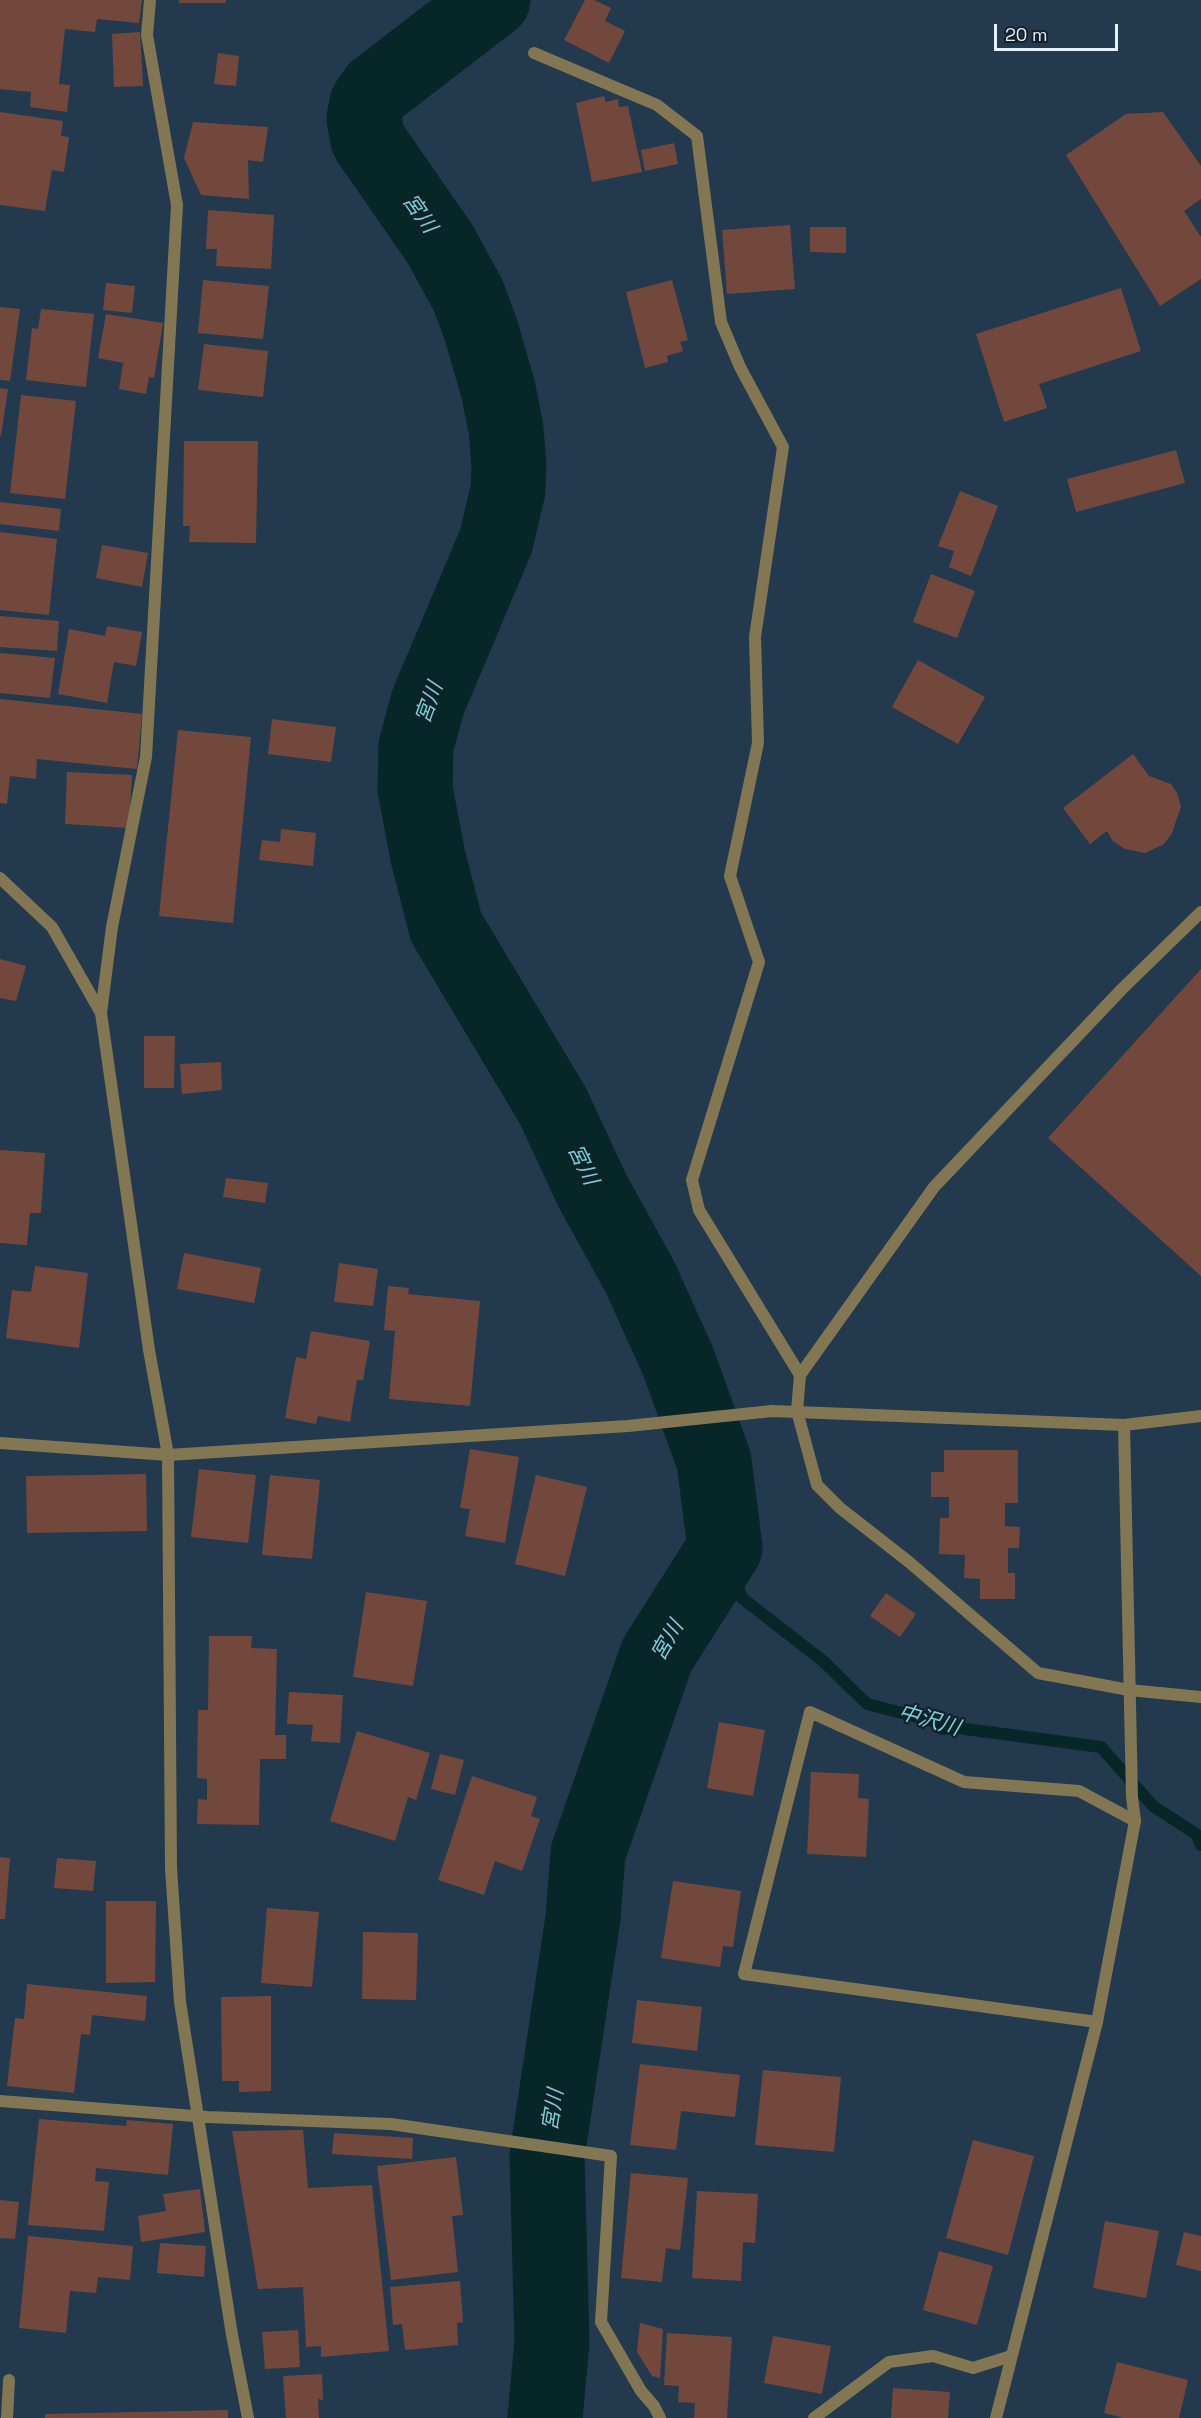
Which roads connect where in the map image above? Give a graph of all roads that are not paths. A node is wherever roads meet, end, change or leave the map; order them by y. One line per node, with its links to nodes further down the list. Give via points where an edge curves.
1 (150, 0): 5 (street, via 147,35 177,205 176,240 146,757 112,927)
2 (534, 52): 6 (street, via 657,105 697,136 721,322 783,447 755,637 758,743 730,876 759,962 692,1180 699,1210)
3 (0, 878): 5 (street, via 52,927)
4 (1201, 912): 6 (street, via 1122,989 934,1187)
5 (101, 1013): 11 (street, via 149,1350)
6 (801, 1375): 7 (street)
7 (797, 1411): 9 (street); 11 (street, via 628,1426); 12 (street, via 818,1485 840,1508 1038,1674)
8 (1201, 1416): 9 (street)
9 (1124, 1425): 12 (street)
10 (0, 1443): 11 (street)
11 (168, 1455): 17 (street, via 171,1868 180,2002)
12 (1129, 1690): 13 (street); 14 (street)
13 (1201, 1697)
14 (1134, 1821): 15 (street); 15 (street, via 1079,1791 964,1782 810,1712 744,1974)
15 (1096, 2022): 18 (street)
16 (0, 2101): 17 (street)
17 (196, 2116): 21 (street); 22 (street, via 391,2124 611,2156 601,2322)
18 (1011, 2356): 23 (street, via 973,2368 933,2356 889,2362); 24 (street)
19 (9, 2380): 20 (street)
20 (8, 2418)
21 (248, 2418)
22 (660, 2418)
23 (814, 2418)
24 (996, 2418)

